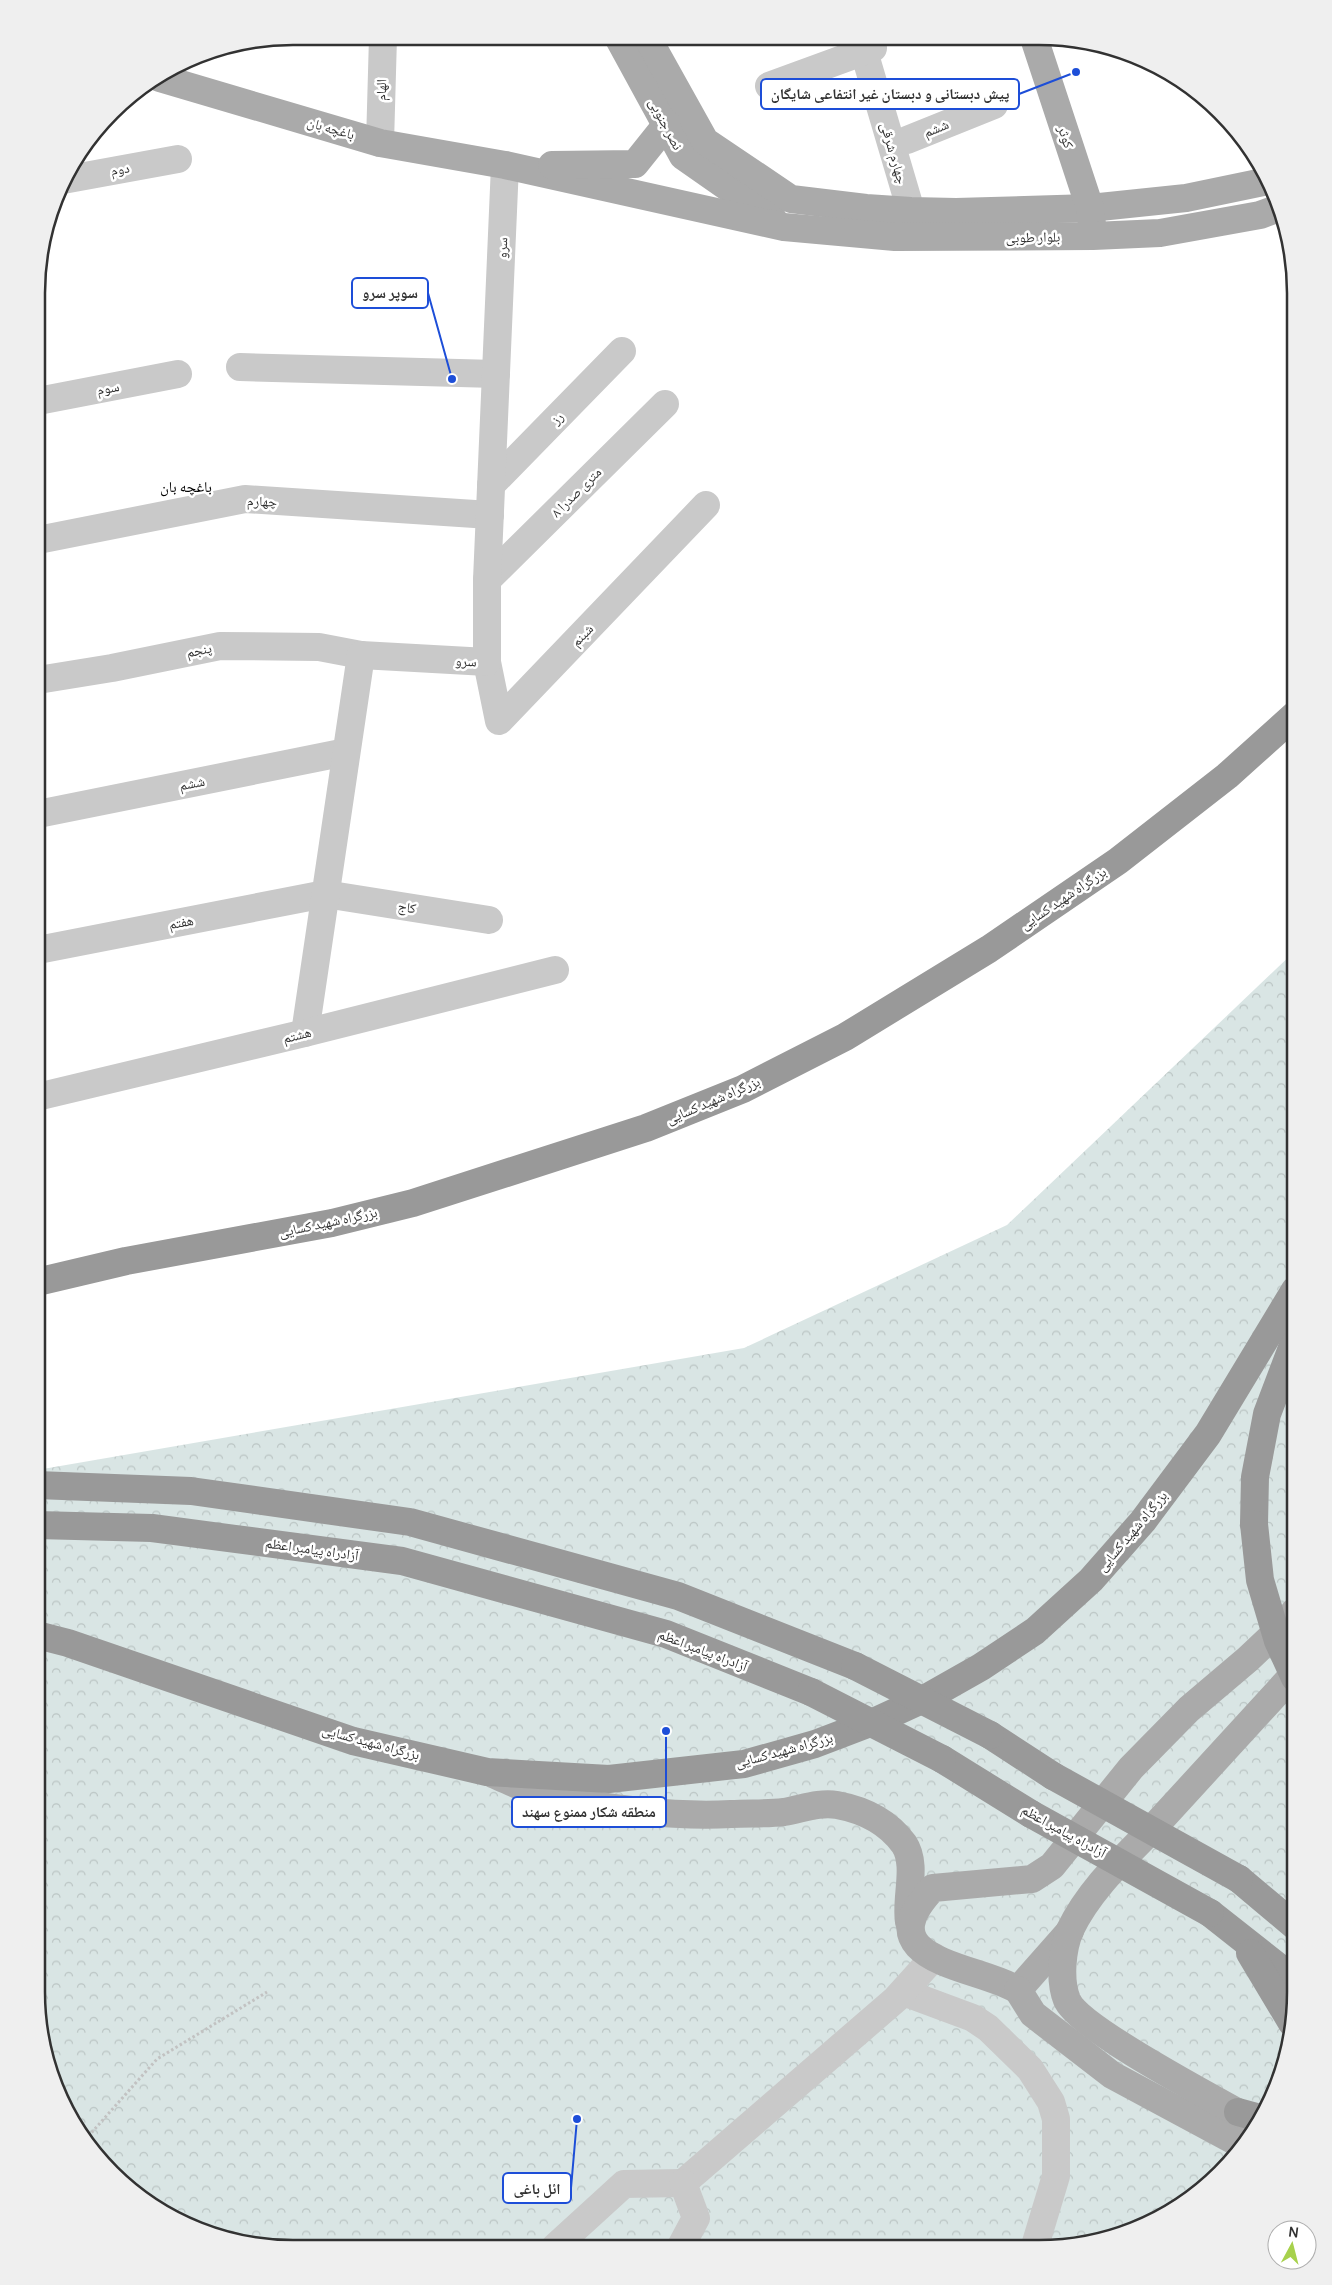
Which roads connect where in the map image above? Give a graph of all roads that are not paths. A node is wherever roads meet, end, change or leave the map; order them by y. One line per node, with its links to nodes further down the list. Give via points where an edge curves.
1 (383, 45): 13 (street, الهام)
2 (623, 45): 11 (main road, نصر جنوبی)
3 (651, 45): 18 (main road, نصر جنوبی, via 705,141)
4 (859, 45): 9 (street)
5 (869, 45): 21 (street, چهارم شرقی)
6 (870, 45): 12 (street)
7 (1036, 45): 19 (main road, کوثر)
8 (166, 80): 13 (main road, باغچه بان)
9 (769, 86)
10 (994, 105): 12 (street, ششم)
11 (667, 124): 15 (main road, via 635,164); 22 (main road, نصر جنوبی, via 683,156)
12 (907, 140): 21 (street)
13 (380, 143): 15 (main road, باغچه بان)
14 (178, 159): 16 (street, دوم)
15 (505, 165): 22 (main road, بلوار طوبی); 27 (street, سرو)
16 (74, 178)
17 (1260, 183): 19 (main road, بلوار طوبی, via 1186,198)
18 (792, 199): 21 (main road, بلوار طوبی)
19 (1090, 208): 21 (main road, بلوار طوبی); 23 (main road, کوثر)
20 (1273, 210): 23 (main road, بلوار طوبی, via 1160,233)
21 (911, 211)
22 (784, 227): 23 (main road, بلوار طوبی, via 895,238)
23 (1093, 236)
24 (622, 351): 30 (street, رز)
25 (240, 367): 27 (street)
26 (178, 374): 28 (street, سوم)
27 (496, 374): 30 (street, سرو)
28 (45, 400)
29 (665, 404): 34 (street, ۸ متری صدرا)
30 (491, 485): 32 (street, سرو)
31 (706, 505): 36 (street, شبنم, via 499,721)
32 (490, 515): 33 (street, چهارم, via 246,499); 34 (street, سرو)
33 (45, 539)
34 (487, 580): 36 (street, سرو)
35 (361, 655): 36 (street, سرو); 37 (street, پنجم, via 320,647 220,646); 39 (street)
36 (487, 662)
37 (45, 679)
38 (1287, 722): 47 (highway, بزرگراه شهید کسایی, via 1227,776 1118,861 997,944 845,1037 743,1089 646,1128 413,1203 332,1224 126,1261)
39 (346, 752): 40 (street, ششم); 41 (street)
40 (45, 813)
41 (325, 894): 42 (street, کاج); 43 (street, هفتم); 45 (street)
42 (489, 920)
43 (45, 949)
44 (555, 970): 45 (street, هشتم)
45 (305, 1033): 46 (street, هشتم)
46 (45, 1094)
47 (45, 1280)
48 (1287, 1303): 56 (highway, بزرگراه شهید کسایی, via 1208,1434 1143,1521 1091,1580 1035,1631 981,1667 878,1720 814,1744 744,1764 609,1779)
49 (1287, 1360): 54 (highway, bridge, via 1266,1414 1255,1476 1254,1524 1260,1580)
50 (45, 1485): 57 (highway, bridge, via 191,1491 410,1522 678,1596 855,1666 990,1735 1054,1776 1239,1879)
51 (45, 1524): 59 (highway, آزادراه پیامبر اعظم, bridge, via 152,1528 402,1561 666,1634 811,1692 942,1759 1031,1814 1210,1913)
52 (1287, 1623): 60 (main road, via 1189,1709 1131,1768 1052,1866 1032,1879 933,1888 917,1904 911,1922)
53 (45, 1637): 56 (highway, بزرگراه شهید کسایی, via 353,1741)
54 (1287, 1661)
55 (1287, 1683): 58 (main road, via 1104,1880)
56 (487, 1772): 60 (main road, via 548,1796 637,1810 711,1815 784,1812 809,1806 835,1805 861,1810 886,1824 905,1846 911,1863 908,1914)
57 (1287, 1919)
58 (1070, 1931): 63 (main road); 66 (main road, via 1064,1949 1063,1984 1068,2001 1082,2018 1125,2048)
59 (1240, 1936): 62 (highway, آزادراه پیامبر اعظم); 65 (highway)
60 (912, 1937): 61 (main road, via 922,1951)
61 (934, 1958): 63 (main road); 64 (street)
62 (1287, 1974)
63 (1018, 1990): 67 (main road, via 1033,2014 1112,2075)
64 (902, 1992): 68 (street); 71 (street, via 967,2015 988,2028 1030,2069 1051,2102 1056,2119 1056,2176)
65 (1286, 2012)
66 (1252, 2117)
67 (1237, 2142)
68 (683, 2184): 69 (street, via 624,2184); 70 (street, via 696,2218)
69 (563, 2240)
70 (684, 2240)
71 (1037, 2240)

